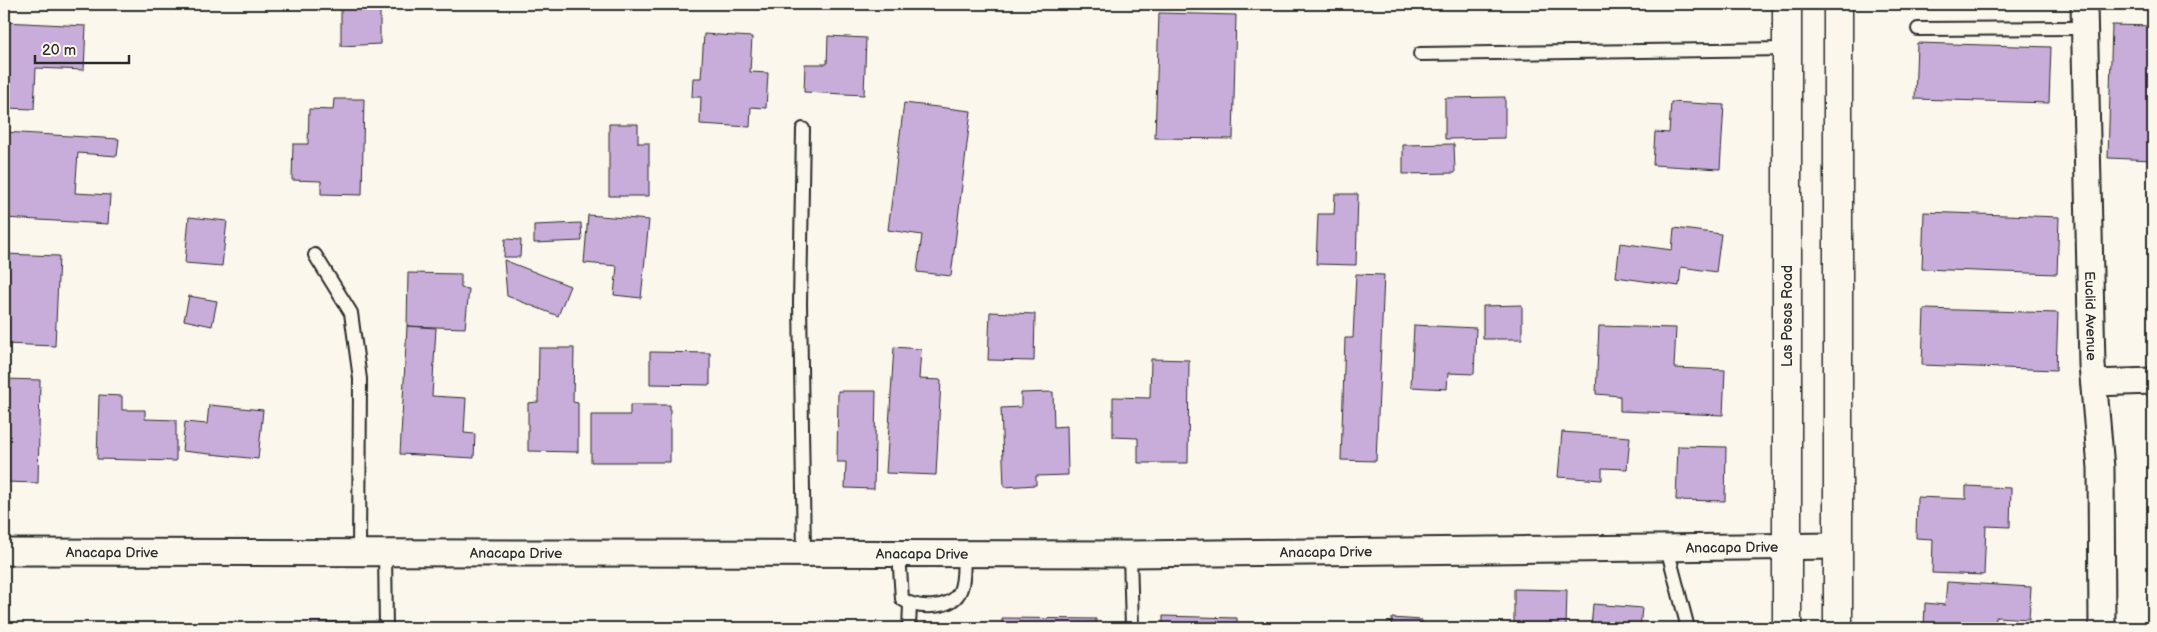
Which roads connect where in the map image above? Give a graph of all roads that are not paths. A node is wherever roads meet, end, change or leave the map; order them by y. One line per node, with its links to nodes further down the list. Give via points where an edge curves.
1 (1786, 4): 5 (main road, Las Posas Road)
2 (1838, 4): 11 (main road)
3 (2084, 16): 4 (lane); 10 (street, Euclid Avenue)
4 (1918, 29)
5 (1786, 49): 6 (lane); 12 (main road, Las Posas Road)
6 (1420, 54)
7 (803, 129): 17 (lane, via 800,303)
8 (315, 255): 15 (lane, via 351,313 360,379)
9 (2153, 381): 10 (street)
10 (2094, 383): 28 (street, Euclid Avenue, via 2101,475)
11 (1838, 546): 12 (street, Anacapa Drive); 27 (main road)
12 (1788, 547): 13 (street, Anacapa Drive); 26 (main road, Las Posas Road)
13 (1667, 548): 20 (street, Anacapa Drive); 25 (lane)
14 (4, 552): 15 (street, Anacapa Drive)
15 (359, 552): 16 (street, Anacapa Drive)
16 (386, 552): 17 (street, Anacapa Drive); 22 (lane)
17 (804, 553): 18 (street, Anacapa Drive)
18 (898, 554): 19 (street, Anacapa Drive); 21 (lane, via 900,593)
19 (964, 554): 20 (street, Anacapa Drive); 21 (lane, via 959,594 950,602 924,607)
20 (1130, 554): 24 (lane)
21 (910, 605): 23 (lane)
22 (386, 628)
23 (909, 628)
24 (1132, 628)
25 (1688, 628)
26 (1787, 628)
27 (1838, 628)
28 (2102, 628)

